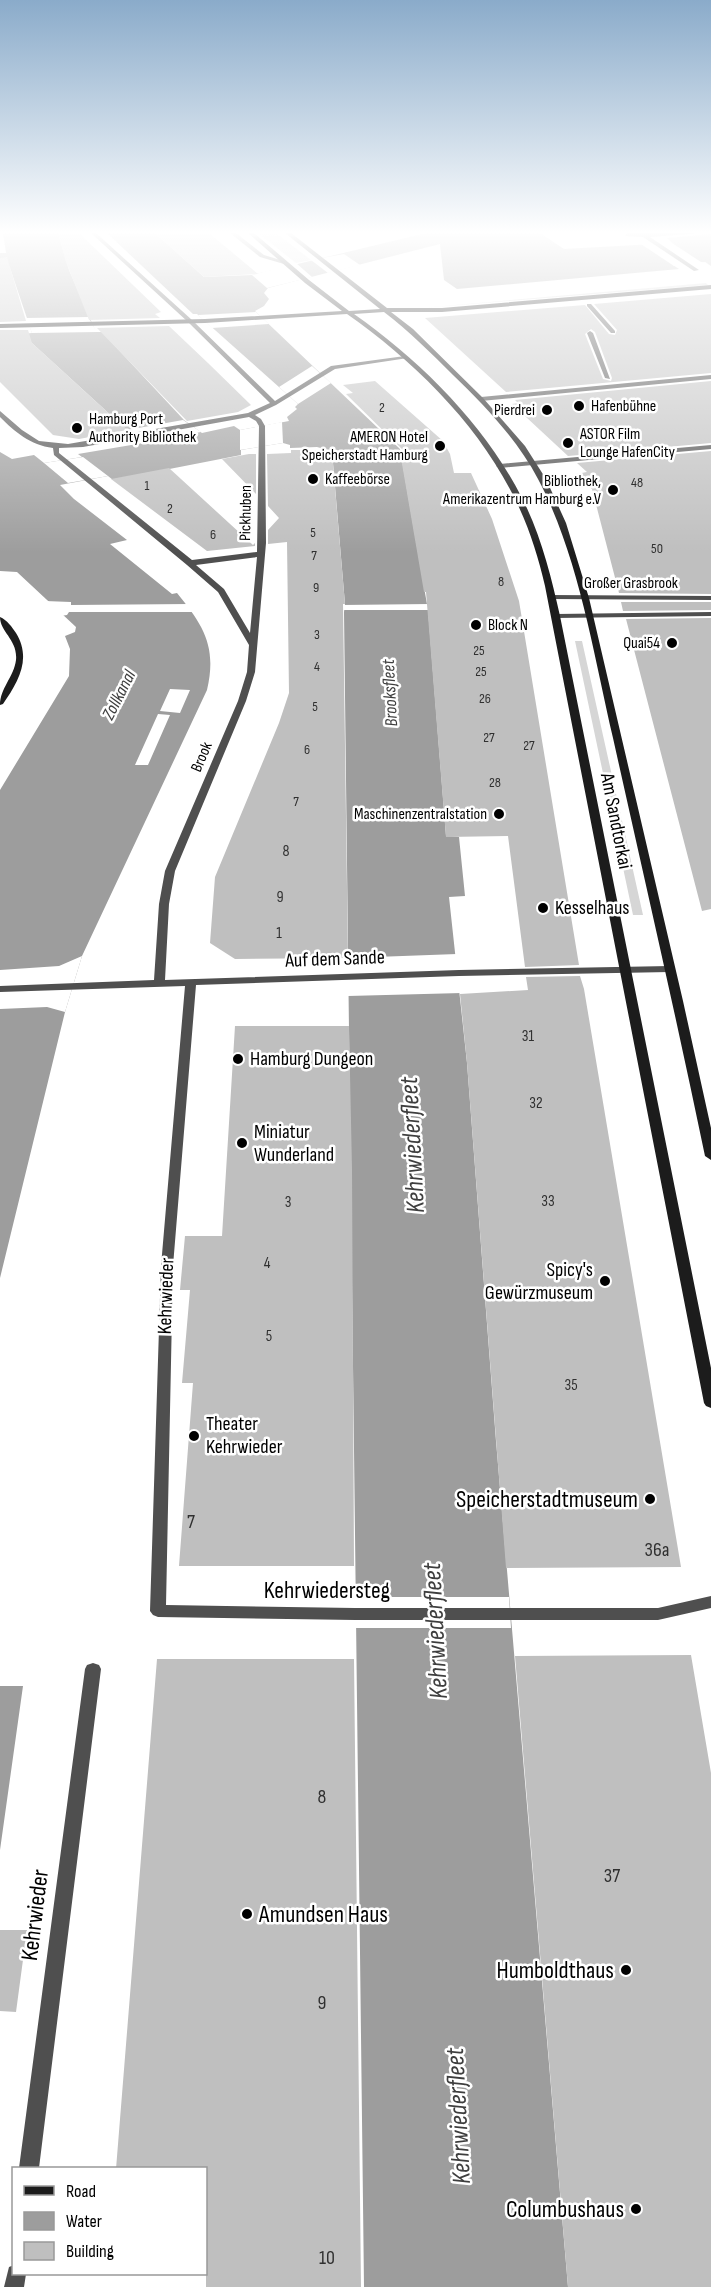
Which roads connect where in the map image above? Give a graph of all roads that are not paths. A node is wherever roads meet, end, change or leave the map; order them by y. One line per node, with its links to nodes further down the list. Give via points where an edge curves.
1 (209, 340): 9 (street)
2 (383, 340): 5 (main road, Am Sandtorkai)
3 (421, 340): 8 (main road, Am Sandtorkai)
4 (593, 340): 7 (street)
5 (405, 358): 9 (street, via 340,365); 15 (main road, Am Sandtorkai, via 470,426)
6 (711, 377): 8 (street)
7 (608, 378)
8 (481, 399): 14 (main road, Am Sandtorkai)
9 (274, 404): 11 (street)
10 (0, 413): 12 (street, via 26,438)
11 (250, 415): 12 (street, via 83,445); 16 (street, Pickhuben, via 262,426)
12 (56, 446): 17 (street, via 54,452 63,460)
13 (711, 447): 14 (street)
14 (533, 463): 15 (street); 19 (main road, Am Sandtorkai, via 568,538)
15 (500, 466): 18 (main road, Am Sandtorkai, via 533,534)
16 (261, 554): 17 (street); 25 (street, Pickhuben)
17 (190, 563): 25 (street, via 221,591)
18 (552, 597): 19 (street, Großer Grasbrook); 23 (main road, Am Sandtorkai)
19 (585, 598): 20 (street, Großer Grasbrook); 22 (main road, Am Sandtorkai)
20 (711, 598)
21 (711, 614): 22 (street, Großer Grasbrook)
22 (589, 615): 23 (street, Großer Grasbrook); 27 (main road, Am Sandtorkai)
23 (556, 616): 28 (main road, Am Sandtorkai)
24 (0, 619): 26 (main road, via 16,636 20,654 19,668)
25 (252, 643): 30 (street, Brook, via 251,672 242,701 170,871)
26 (0, 702)
27 (670, 969): 28 (street, Auf dem Sande); 32 (main road, Am Sandtorkai)
28 (626, 970): 29 (street, Auf dem Sande); 33 (main road, Am Sandtorkai)
29 (191, 981): 30 (street, Auf dem Sande); 35 (street, Kehrwieder, via 166,1266)
30 (159, 983): 31 (street, Auf dem Sande)
31 (0, 988)
32 (711, 1156)
33 (711, 1403)
34 (711, 1602): 35 (street, Kehrwiedersteg, via 658,1614)
35 (158, 1611)
36 (93, 1669): 37 (street, Kehrwieder)
37 (29, 2167)

